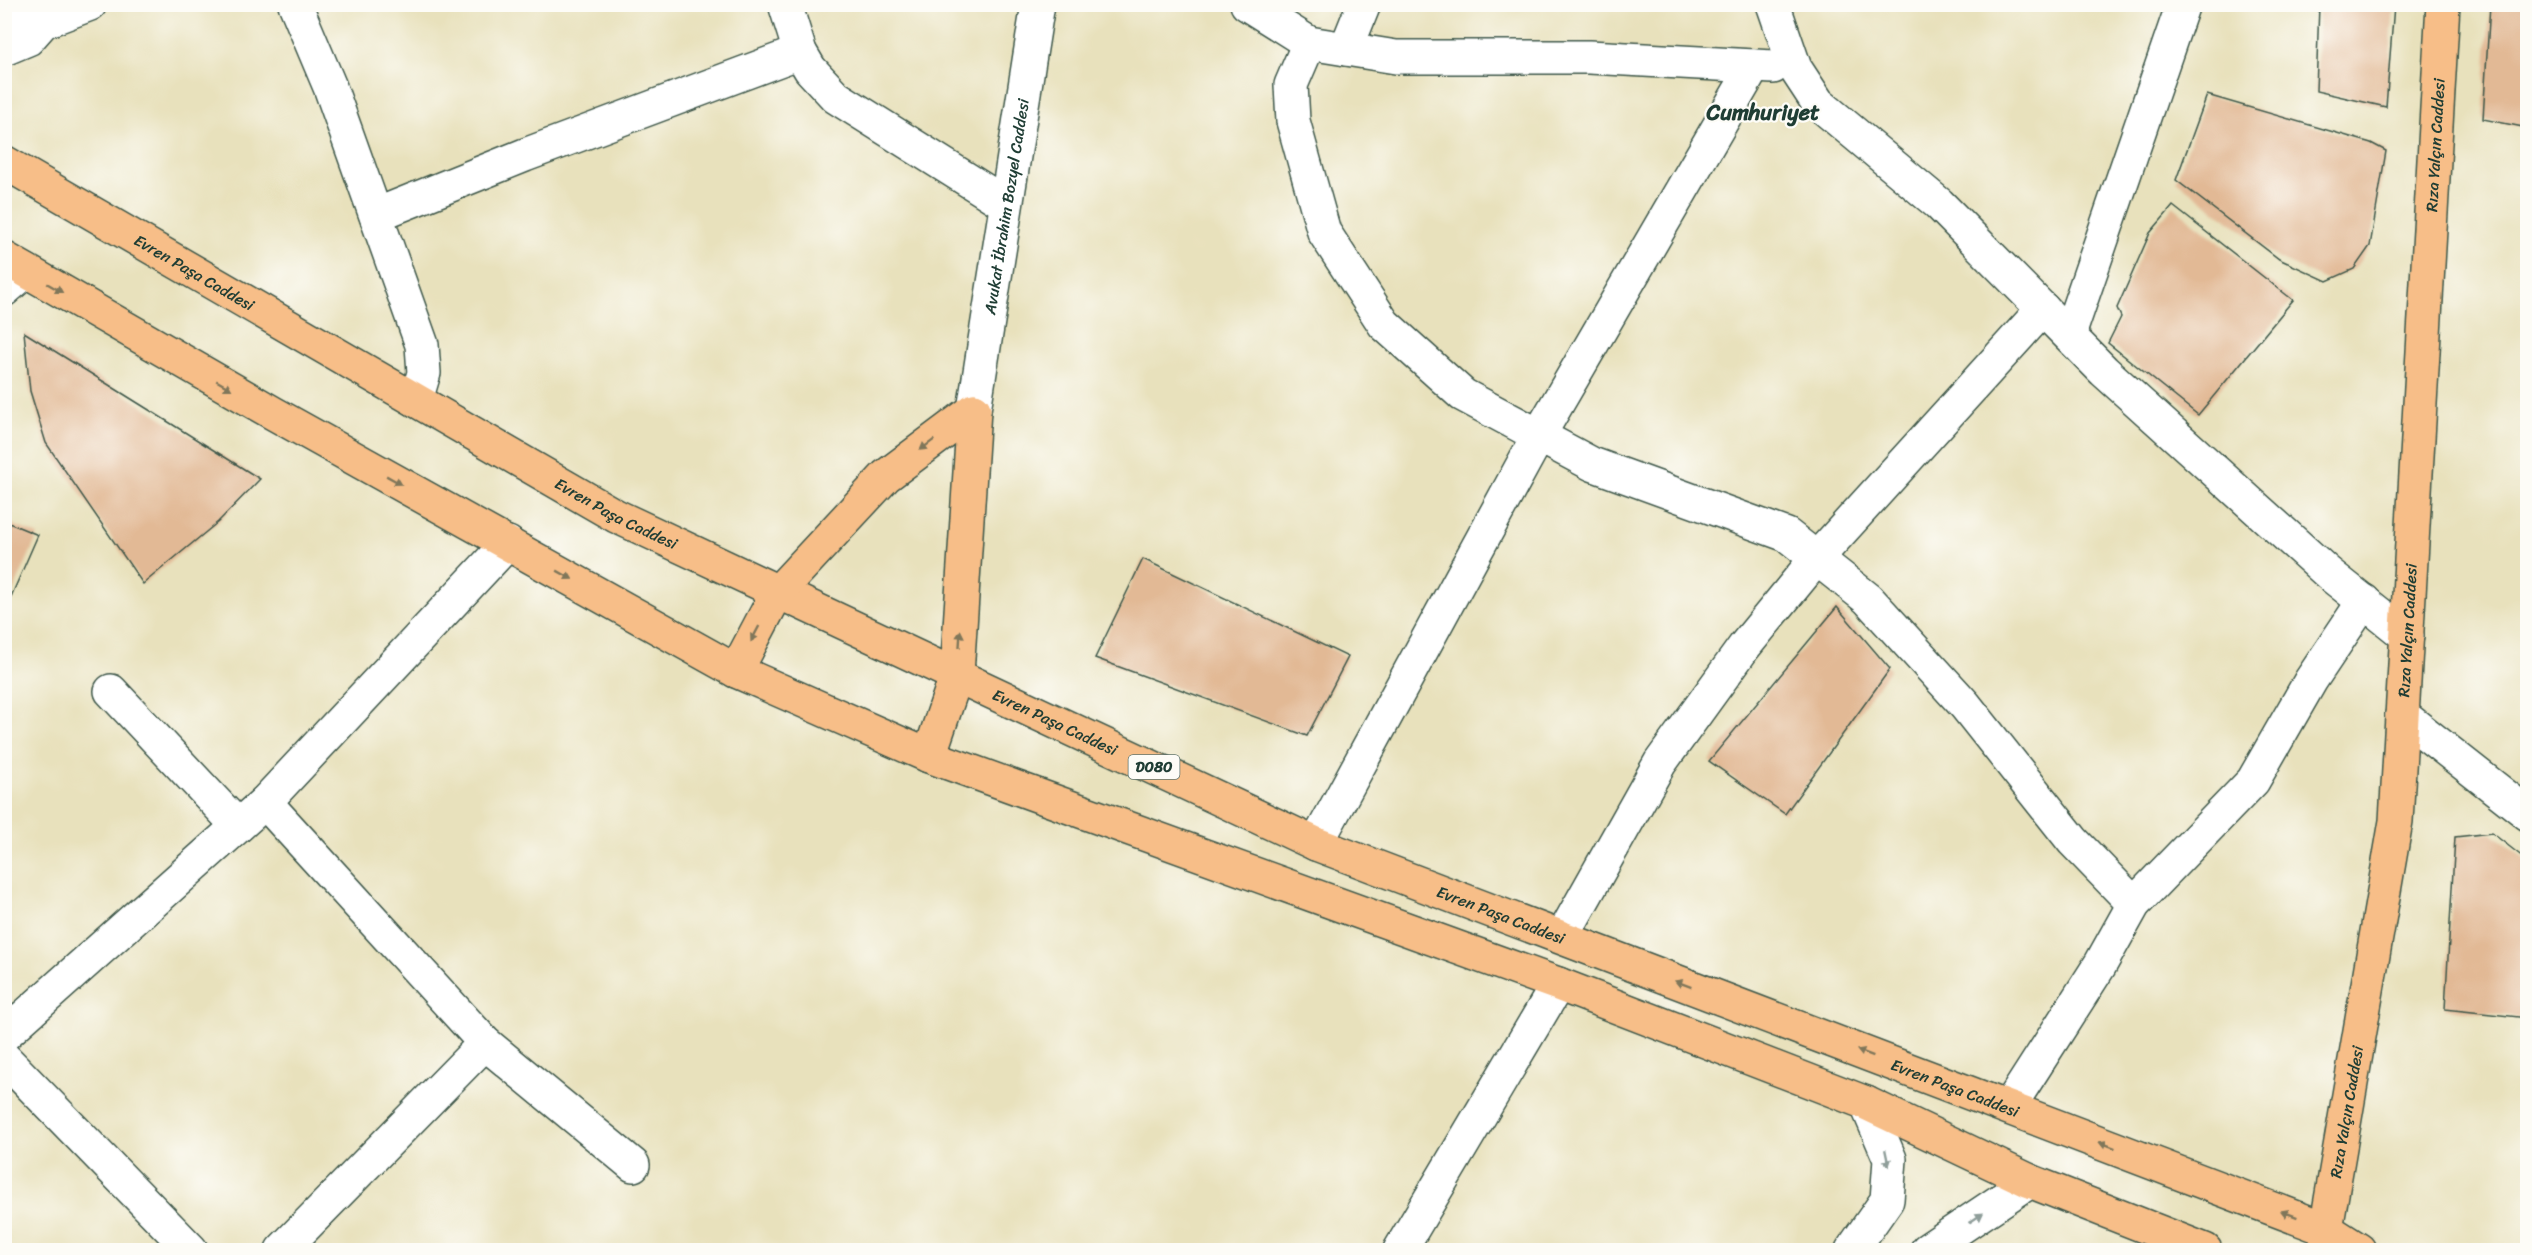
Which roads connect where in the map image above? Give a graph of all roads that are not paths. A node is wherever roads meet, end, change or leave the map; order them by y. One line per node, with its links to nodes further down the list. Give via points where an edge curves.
1 (90, 4): 11 (street)
2 (295, 4): 20 (street)
3 (785, 4): 15 (street)
4 (1038, 4): 19 (street, Avukat İbrahim Bozyel Caddesi)
5 (1247, 4): 12 (street)
6 (1364, 4): 14 (street)
7 (1773, 4): 17 (street)
8 (2183, 4): 23 (street)
9 (2443, 4): 31 (main road, Rıza Yalçın Caddesi)
10 (4, 20): 11 (street, via 19,17)
11 (43, 21): 13 (street, via 28,39)
12 (1309, 43): 14 (street); 26 (street, via 1292,86 1293,121 1324,232 1384,324 1463,395)
13 (4, 49)
14 (1346, 49): 16 (street, via 1396,57 1589,57)
15 (800, 52): 19 (street, via 836,97); 20 (street)
16 (1754, 66): 17 (street); 26 (street)
17 (1795, 68): 22 (street, via 1818,103 1939,204)
18 (4, 162): 24 (main road, Evren Paşa Caddesi / D080)
19 (1006, 204): 25 (street, Avukat İbrahim Bozyel Caddesi)
20 (376, 215): 24 (street, via 422,345 424,373)
21 (12, 273): 27 (main road, one-way to 27)
22 (2043, 309): 23 (street); 28 (street)
23 (2069, 335): 30 (street, via 2104,371)
24 (416, 400): 29 (main road, Evren Paşa Caddesi / D080, via 616,516)
25 (974, 410): 29 (main road, one-way to 29, via 886,476); 33 (main road, one-way to 25)
26 (1539, 435): 28 (street, via 1592,464 1787,536); 40 (street)
27 (508, 543): 32 (main road, one-way to 32); 37 (street)
28 (1816, 558): 41 (street, via 1868,599 1965,705 2073,841); 42 (street, via 1744,647 1660,763)
29 (777, 593): 32 (main road, one-way to 32); 33 (main road, Evren Paşa Caddesi / D080)
30 (2364, 601): 31 (street); 41 (street, via 2311,680 2253,781)
31 (2407, 636): 35 (main road, Rıza Yalçın Caddesi)
32 (736, 670): 36 (main road)
33 (957, 675): 36 (main road); 40 (main road, Evren Paşa Caddesi / D080)
34 (111, 691): 39 (street)
35 (2402, 715): 38 (street); 51 (main road, Rıza Yalçın Caddesi, via 2396,821)
36 (929, 756): 43 (main road)
37 (265, 802): 39 (street); 45 (street)
38 (2528, 814)
39 (238, 826): 44 (street)
40 (1316, 844): 42 (main road, Evren Paşa Caddesi / D080)
41 (2134, 904): 48 (street, via 2100,965)
42 (1562, 937): 48 (main road, Evren Paşa Caddesi / D080, one-way to 42)
43 (1558, 984): 47 (main road); 55 (street)
44 (4, 1035)
45 (485, 1043): 49 (street); 54 (street)
46 (4, 1058): 53 (street)
47 (1866, 1103): 50 (main road); 56 (street, one-way to 56, via 1890,1159 1887,1200)
48 (2009, 1107): 51 (main road, Evren Paşa Caddesi / D080, one-way to 48)
49 (633, 1165)
50 (2030, 1181): 52 (main road); 57 (street, one-way to 50)
51 (2326, 1240): 59 (main road, Evren Paşa Caddesi / D080)
52 (2162, 1243): 58 (main road)
53 (191, 1251)
54 (282, 1251)
55 (1400, 1251)
56 (1852, 1251)
57 (1927, 1251)
58 (2205, 1251)
59 (2359, 1251)

